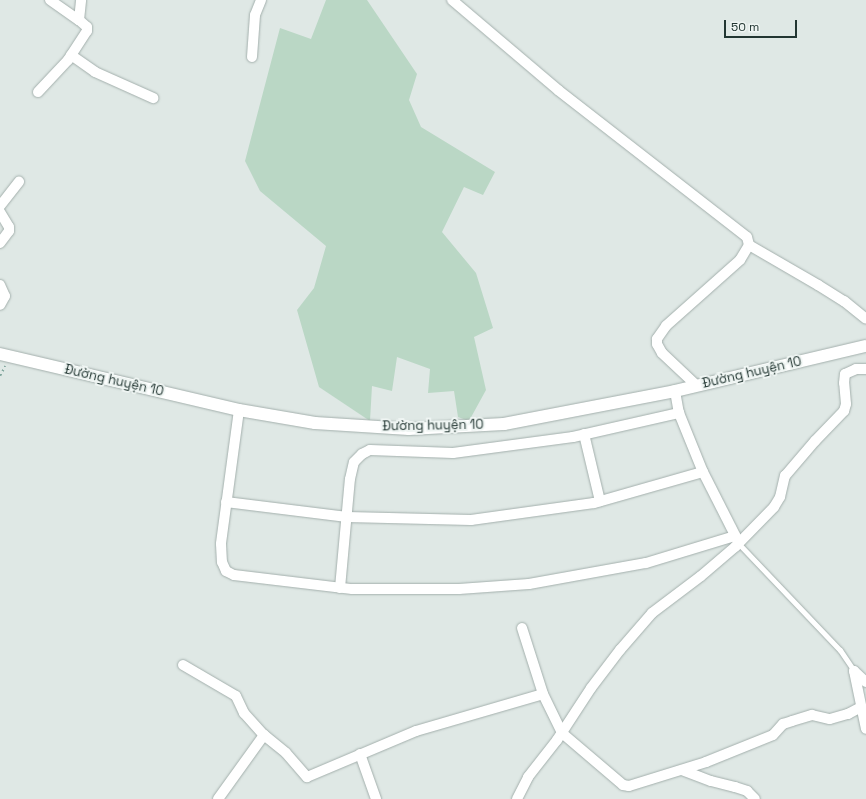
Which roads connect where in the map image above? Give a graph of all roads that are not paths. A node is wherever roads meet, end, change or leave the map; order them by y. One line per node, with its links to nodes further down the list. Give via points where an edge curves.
1 (50, 0): 5 (street)
2 (82, 0): 5 (street)
3 (261, 0): 7 (street, via 255,15)
4 (452, 0): 14 (street, via 558,90 742,232 747,237)
5 (79, 20): 6 (street, via 88,29)
6 (71, 55): 8 (street); 9 (street, via 95,72)
7 (252, 57)
8 (38, 92)
9 (154, 98)
10 (19, 182): 11 (street)
11 (0, 206)
12 (0, 212): 13 (street, via 9,231)
13 (0, 243)
14 (749, 246): 17 (street, via 825,289); 21 (street, via 740,260 666,326 657,339 662,353)
15 (0, 285): 16 (street, via 5,296)
16 (0, 305)
17 (866, 319)
18 (866, 346): 21 (street, Đường huyện 10)
19 (0, 354): 23 (street, Đường huyện 10)
20 (866, 369): 30 (street, via 845,374 844,411 784,476 778,502)
21 (697, 386): 22 (street, Đường huyện 10)
22 (675, 391): 23 (street, Đường huyện 10, via 504,424 409,429 315,423); 24 (street)
23 (240, 410): 28 (street)
24 (680, 413): 25 (street); 26 (street)
25 (584, 434): 27 (street); 29 (street, via 453,453 370,450 354,462)
26 (703, 472): 27 (street); 30 (street)
27 (600, 501): 29 (street, via 471,520)
28 (226, 502): 29 (street); 31 (street, via 221,544 222,562 226,571 234,576)
29 (347, 517): 31 (street)
30 (737, 540): 31 (street, via 646,563 530,584 459,589); 34 (lane, via 840,650); 39 (street, via 701,576 652,612 591,688)
31 (340, 588)
32 (522, 628): 36 (street)
33 (183, 665): 40 (street, via 236,696 244,713)
34 (854, 671): 35 (street); 37 (street)
35 (866, 682)
36 (543, 694): 39 (street); 41 (street, via 416,731)
37 (861, 707): 38 (street); 42 (street, via 830,719 812,715 783,724 768,737)
38 (866, 729)
39 (562, 733): 42 (street, via 623,785 629,786); 45 (street, via 528,777)
40 (264, 735): 41 (street, via 286,753 307,778); 43 (street)
41 (360, 754): 44 (street)
42 (682, 770): 46 (street, via 711,781 735,786 747,791)
43 (218, 799)
44 (376, 799)
45 (517, 799)
46 (755, 799)

